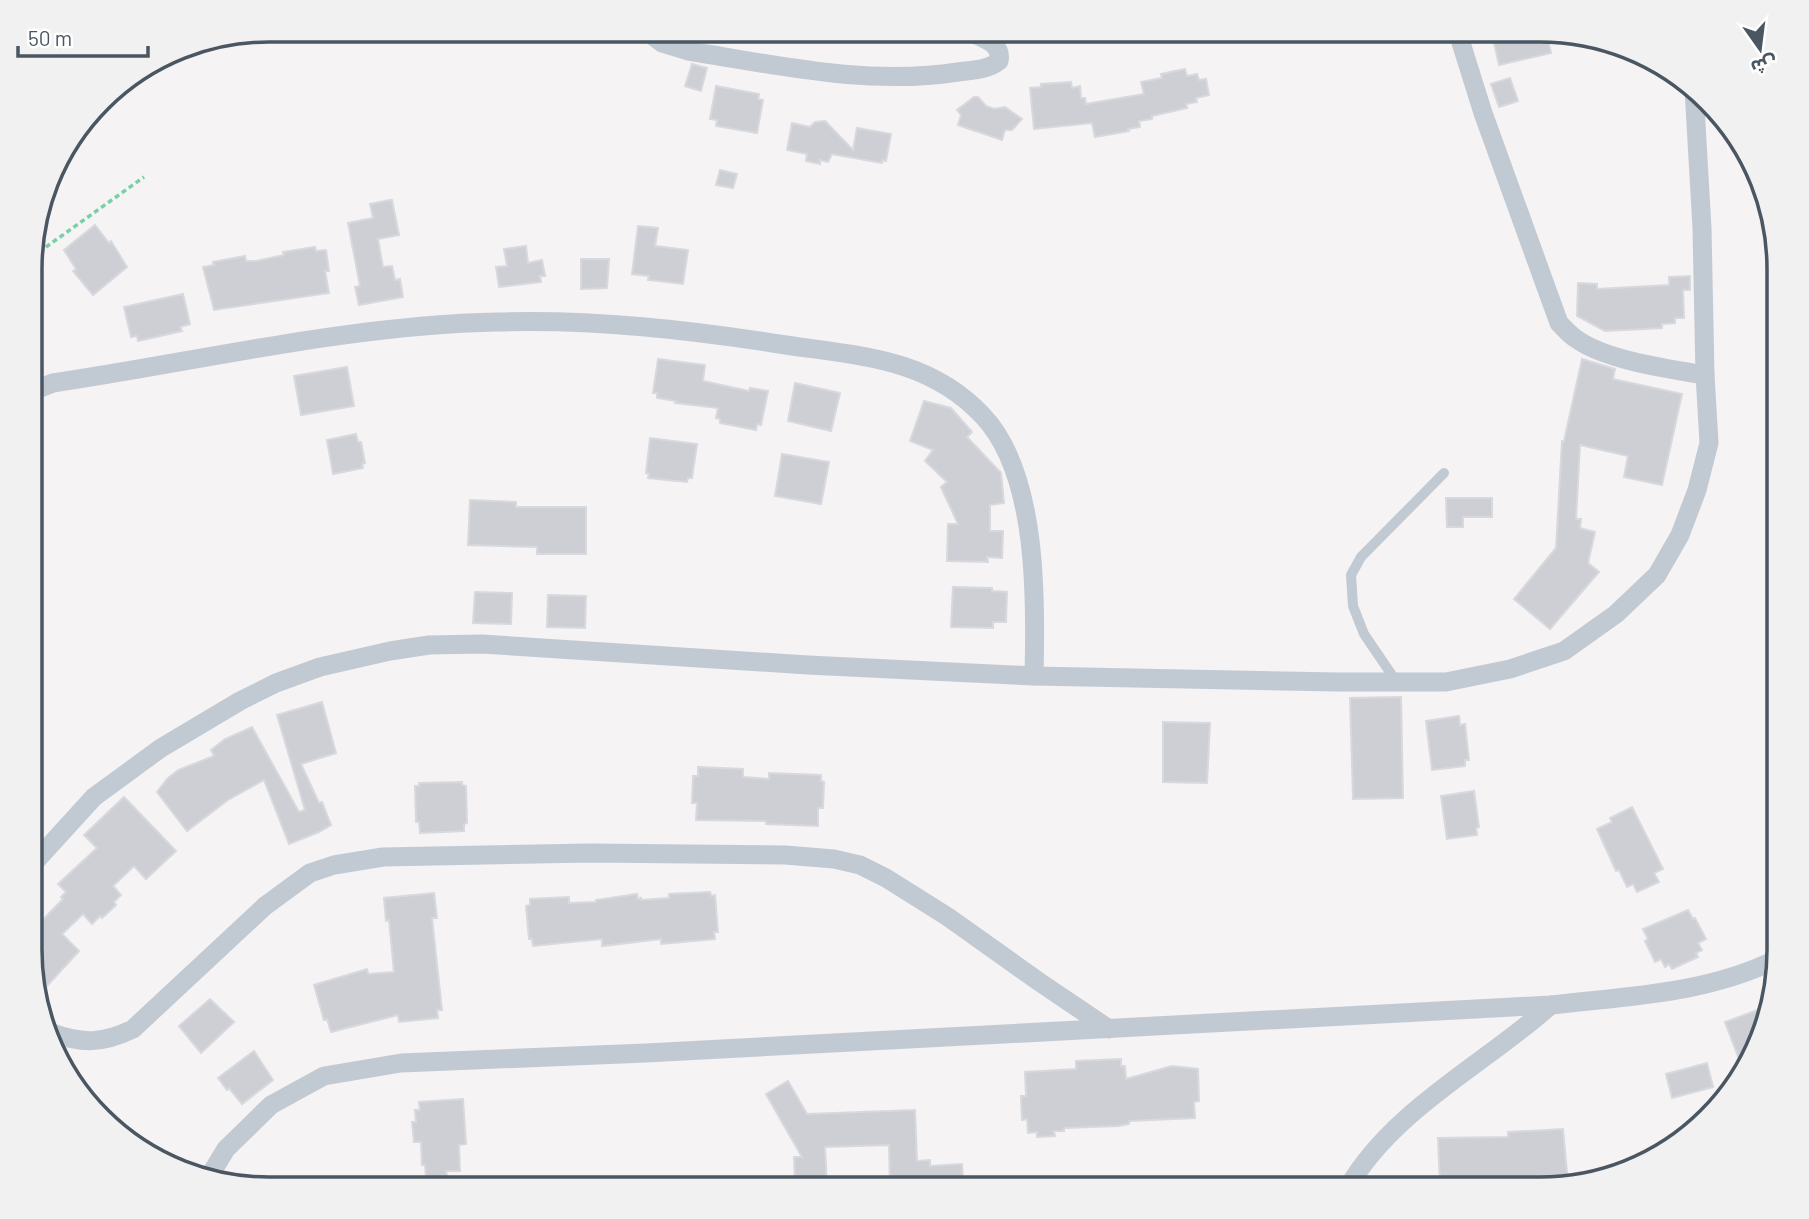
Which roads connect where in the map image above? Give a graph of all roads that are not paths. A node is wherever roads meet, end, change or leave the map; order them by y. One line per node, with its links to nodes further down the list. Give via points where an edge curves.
1 (661, 42): 2 (street, via 688,51 866,77 907,78 981,69 999,61 1000,53)
2 (989, 42)
3 (1461, 42): 5 (street, via 1559,323 1575,339 1617,357)
4 (1695, 102): 5 (street)
5 (1705, 374): 9 (street, via 1709,443 1680,535 1657,575 1616,614 1564,651 1510,669 1446,682)
6 (42, 387): 8 (street, via 400,328 495,321 569,321 669,330 882,359 928,374 960,395 984,417 1006,450 1021,489 1028,533)
7 (1444, 473): 9 (lane, via 1361,557 1351,575 1353,606 1364,634)
8 (1034, 676): 9 (street); 10 (street, via 482,644 390,650 320,667 240,701 172,741 94,797)
9 (1396, 682)
10 (42, 854)
11 (1767, 964): 12 (street, via 1692,989)
12 (1551, 1005): 13 (street); 16 (street, via 1384,1140)
13 (1109, 1028): 14 (street, via 948,917 860,865 785,855 591,853 383,857 310,873 265,906 133,1029 94,1042); 15 (street, via 368,1068 324,1076 271,1105 226,1150)
14 (58, 1035)
15 (214, 1170)
16 (1355, 1177)

